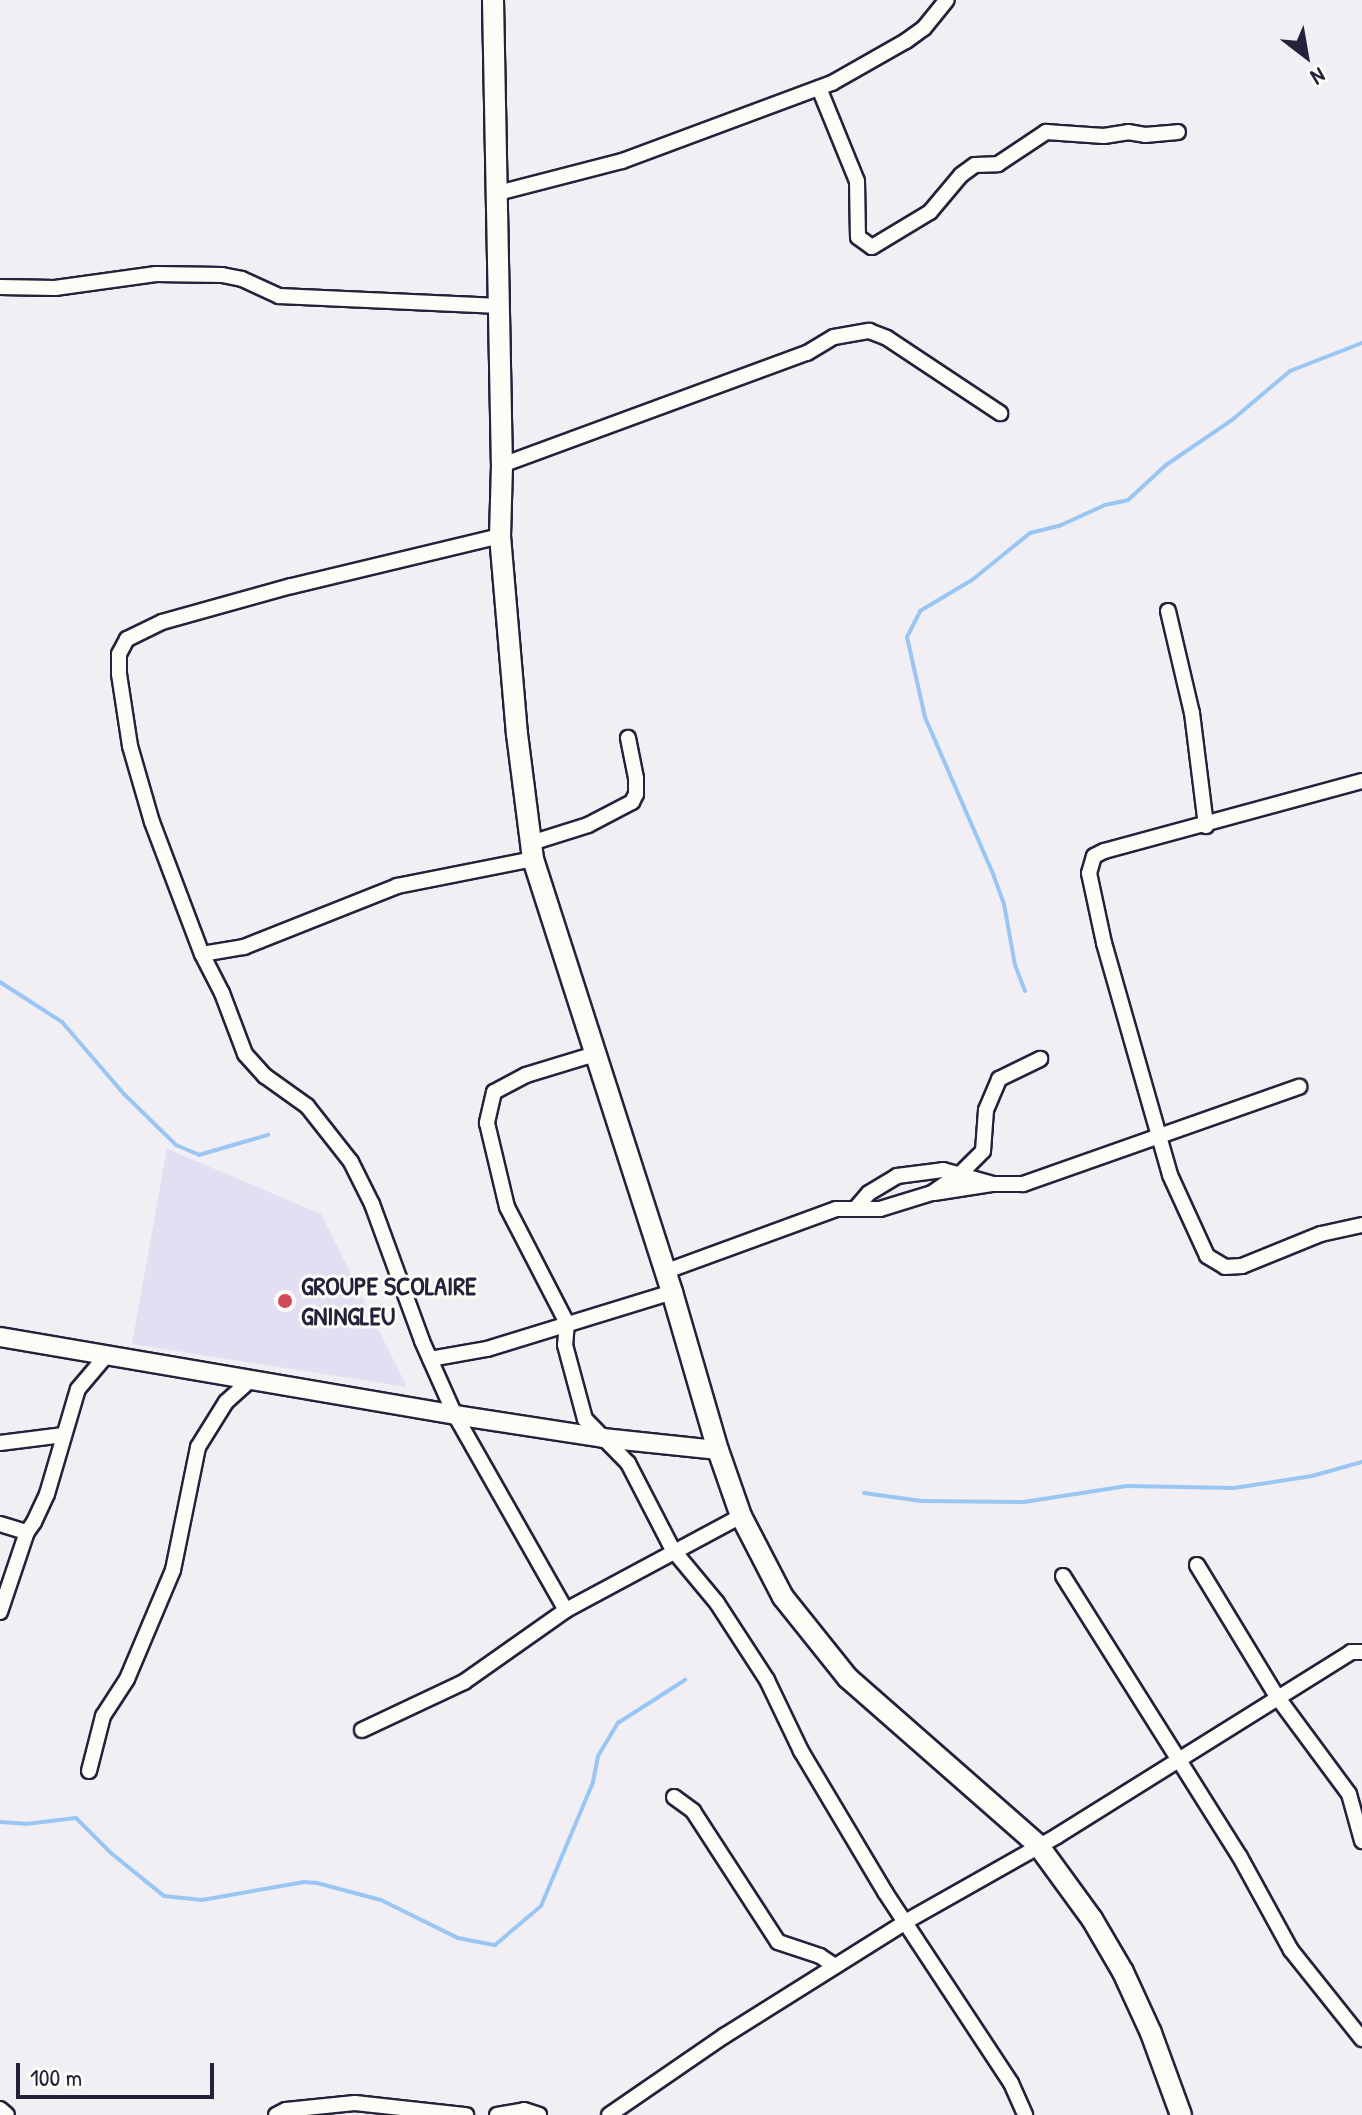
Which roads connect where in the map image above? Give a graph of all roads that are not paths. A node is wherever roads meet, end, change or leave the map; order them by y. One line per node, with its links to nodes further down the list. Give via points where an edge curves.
1 (493, 0): 5 (main road)
2 (947, 0): 3 (street, via 906,41)
3 (819, 88): 4 (street, via 857,181 858,237 872,247 930,212 975,165 998,164 1046,132); 5 (street, via 622,161)
4 (1178, 132)
5 (498, 193): 7 (main road)
6 (0, 287): 7 (street, via 55,288 156,274 222,275 279,296)
7 (500, 306): 9 (main road)
8 (1000, 413): 9 (street, via 869,331 834,337 807,353)
9 (502, 465): 10 (main road)
10 (500, 536): 15 (main road); 16 (street, via 194,611 127,639 119,654 119,674 130,746 152,822)
11 (1168, 611): 14 (street, via 1192,713)
12 (628, 738): 15 (street, via 636,778 632,802)
13 (1360, 785): 14 (street, via 1252,809)
14 (1206, 826): 20 (street, via 1104,851 1089,866 1101,931)
15 (532, 851): 16 (street, via 397,886 244,947); 17 (main road)
16 (202, 954): 31 (street, via 245,1054 265,1076 307,1106 351,1162 392,1253)
17 (595, 1054): 26 (main road); 28 (street, via 526,1075 494,1092 487,1123 507,1207)
18 (1040, 1059): 21 (street, via 999,1079 986,1110 983,1151)
19 (1299, 1087): 20 (street)
20 (1159, 1138): 22 (street, via 1023,1184); 25 (street, via 1207,1256 1225,1267 1242,1266 1321,1234)
21 (961, 1173): 22 (street); 23 (street); 24 (street, via 897,1176)
22 (993, 1184): 23 (street)
23 (932, 1193): 24 (street, via 880,1209)
24 (855, 1209): 26 (street, via 822,1213)
25 (1362, 1225)
26 (664, 1272): 27 (main road)
27 (672, 1292): 28 (street); 37 (main road)
28 (567, 1323): 31 (street, via 487,1349); 35 (street, via 565,1345 577,1397 585,1419)
29 (0, 1337): 30 (street)
30 (105, 1357): 32 (street); 34 (street, via 78,1389)
31 (430, 1359): 33 (street)
32 (249, 1381): 33 (street); 50 (street, via 226,1402 198,1447 173,1570 127,1679 103,1716)
33 (455, 1415): 35 (street); 44 (street)
34 (63, 1435): 36 (street); 40 (street, via 47,1494)
35 (603, 1438): 37 (street); 41 (street, via 628,1463)
36 (0, 1443)
37 (718, 1450): 38 (main road)
38 (741, 1516): 41 (street); 53 (main road, via 783,1597 848,1678)
39 (0, 1524): 40 (street)
40 (27, 1532): 45 (street)
41 (673, 1550): 44 (street); 54 (street, via 717,1603 767,1680 801,1751)
42 (1197, 1565): 47 (street)
43 (1063, 1576): 49 (street)
44 (566, 1610): 48 (street, via 464,1682)
45 (0, 1612)
46 (1362, 1652): 47 (street, via 1351,1652)
47 (1278, 1698): 49 (street); 52 (street, via 1349,1794)
48 (362, 1730)
49 (1177, 1759): 53 (street); 56 (street, via 1291,1950)
50 (89, 1771)
51 (674, 1797): 55 (street, via 693,1811 778,1942)
52 (1362, 1841)
53 (1038, 1845): 54 (street); 65 (main road, via 1123,1972)
54 (907, 1921): 55 (street); 64 (street, via 1011,2083)
55 (835, 1966): 63 (street)
56 (1362, 2039)
57 (0, 2109): 58 (street)
58 (7, 2115)
59 (276, 2115): 60 (street, via 355,2103)
60 (466, 2115)
61 (497, 2115): 62 (street, via 524,2110)
62 (539, 2115)
63 (609, 2115)
64 (1025, 2115)
65 (1181, 2115)

